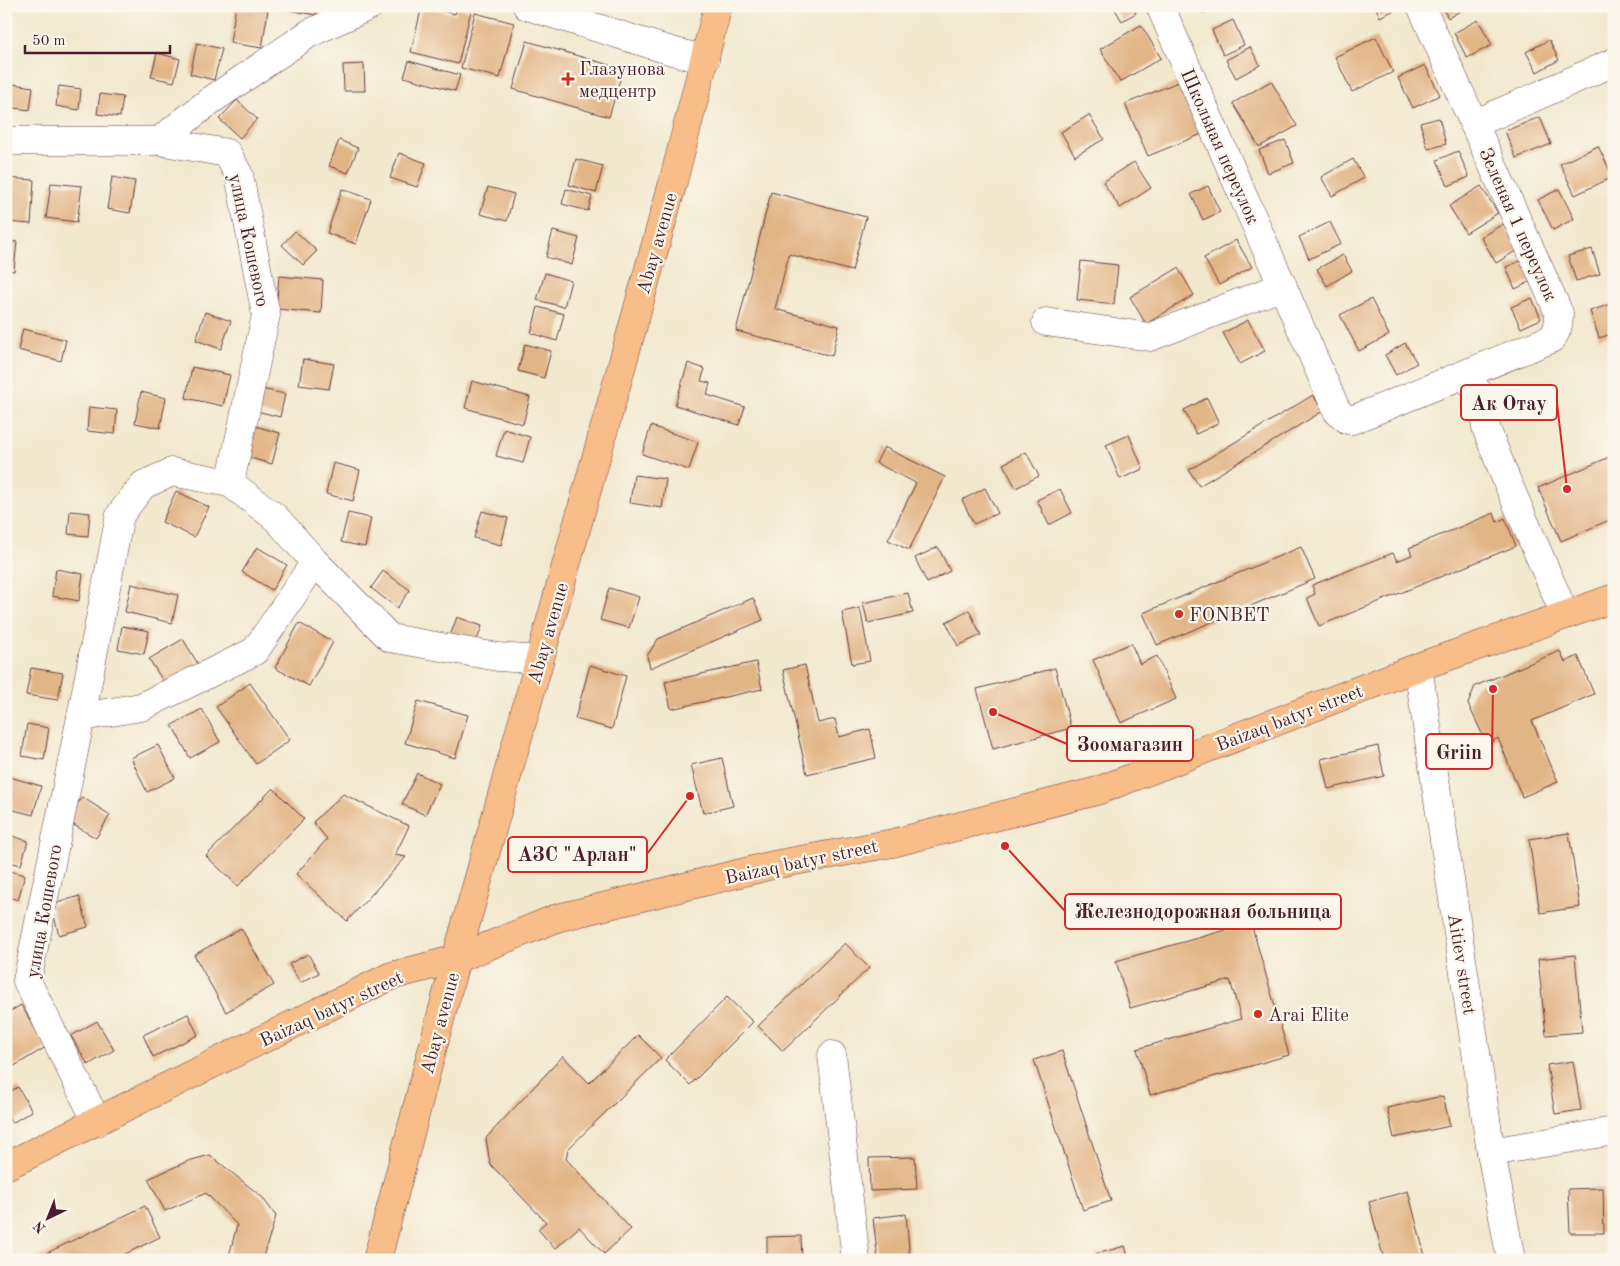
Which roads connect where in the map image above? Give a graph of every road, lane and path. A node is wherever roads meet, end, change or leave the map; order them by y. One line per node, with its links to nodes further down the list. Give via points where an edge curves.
1 (369, 6): 10 (street, via 310,33 210,101)
2 (527, 6): 6 (street)
3 (718, 6): 6 (main road, Abay avenue)
4 (1160, 6): 11 (street, Школьная переулок)
5 (1421, 6): 8 (street, Зеленая 1 переулок)
6 (705, 60): 19 (main road, Abay avenue)
7 (1614, 62): 8 (street)
8 (1474, 124): 13 (street, Зеленая 1 переулок, via 1559,312 1559,320 1556,333 1551,338)
9 (6, 140): 10 (street, улица Кошевого)
10 (159, 141): 15 (street, улица Кошевого, via 227,153 239,174 266,315)
11 (1283, 286): 12 (street, via 1150,337); 14 (street, Школьная переулок)
12 (1046, 322)
13 (1465, 375): 14 (street, Зеленая 1 переулок, via 1352,420); 18 (street, via 1482,397 1486,428)
14 (1337, 411)
15 (230, 483): 16 (street, улица Кошевого, via 276,518); 21 (street, улица Кошевого, via 172,472 143,485 120,515)
16 (315, 562): 19 (street, улица Кошевого, via 390,638 498,657); 21 (street, via 255,651 140,707)
17 (1614, 598): 18 (main road, Baizaq batyr street)
18 (1566, 615): 20 (main road, Baizaq batyr street)
19 (539, 660): 22 (main road, Abay avenue)
20 (1418, 667): 22 (main road, Baizaq batyr street, via 1097,791 892,843 773,865 556,918); 26 (street, Aitiev street)
21 (81, 717): 24 (street, улица Кошевого, via 27,982)
22 (456, 959): 24 (main road, Baizaq batyr street, via 391,976); 28 (main road, Abay avenue)
23 (832, 1055): 29 (street)
24 (97, 1122): 27 (main road, Baizaq batyr street)
25 (1614, 1131): 26 (street)
26 (1491, 1152): 30 (street, Aitiev street)
27 (6, 1166)
28 (377, 1260)
29 (856, 1260)
30 (1511, 1260)

